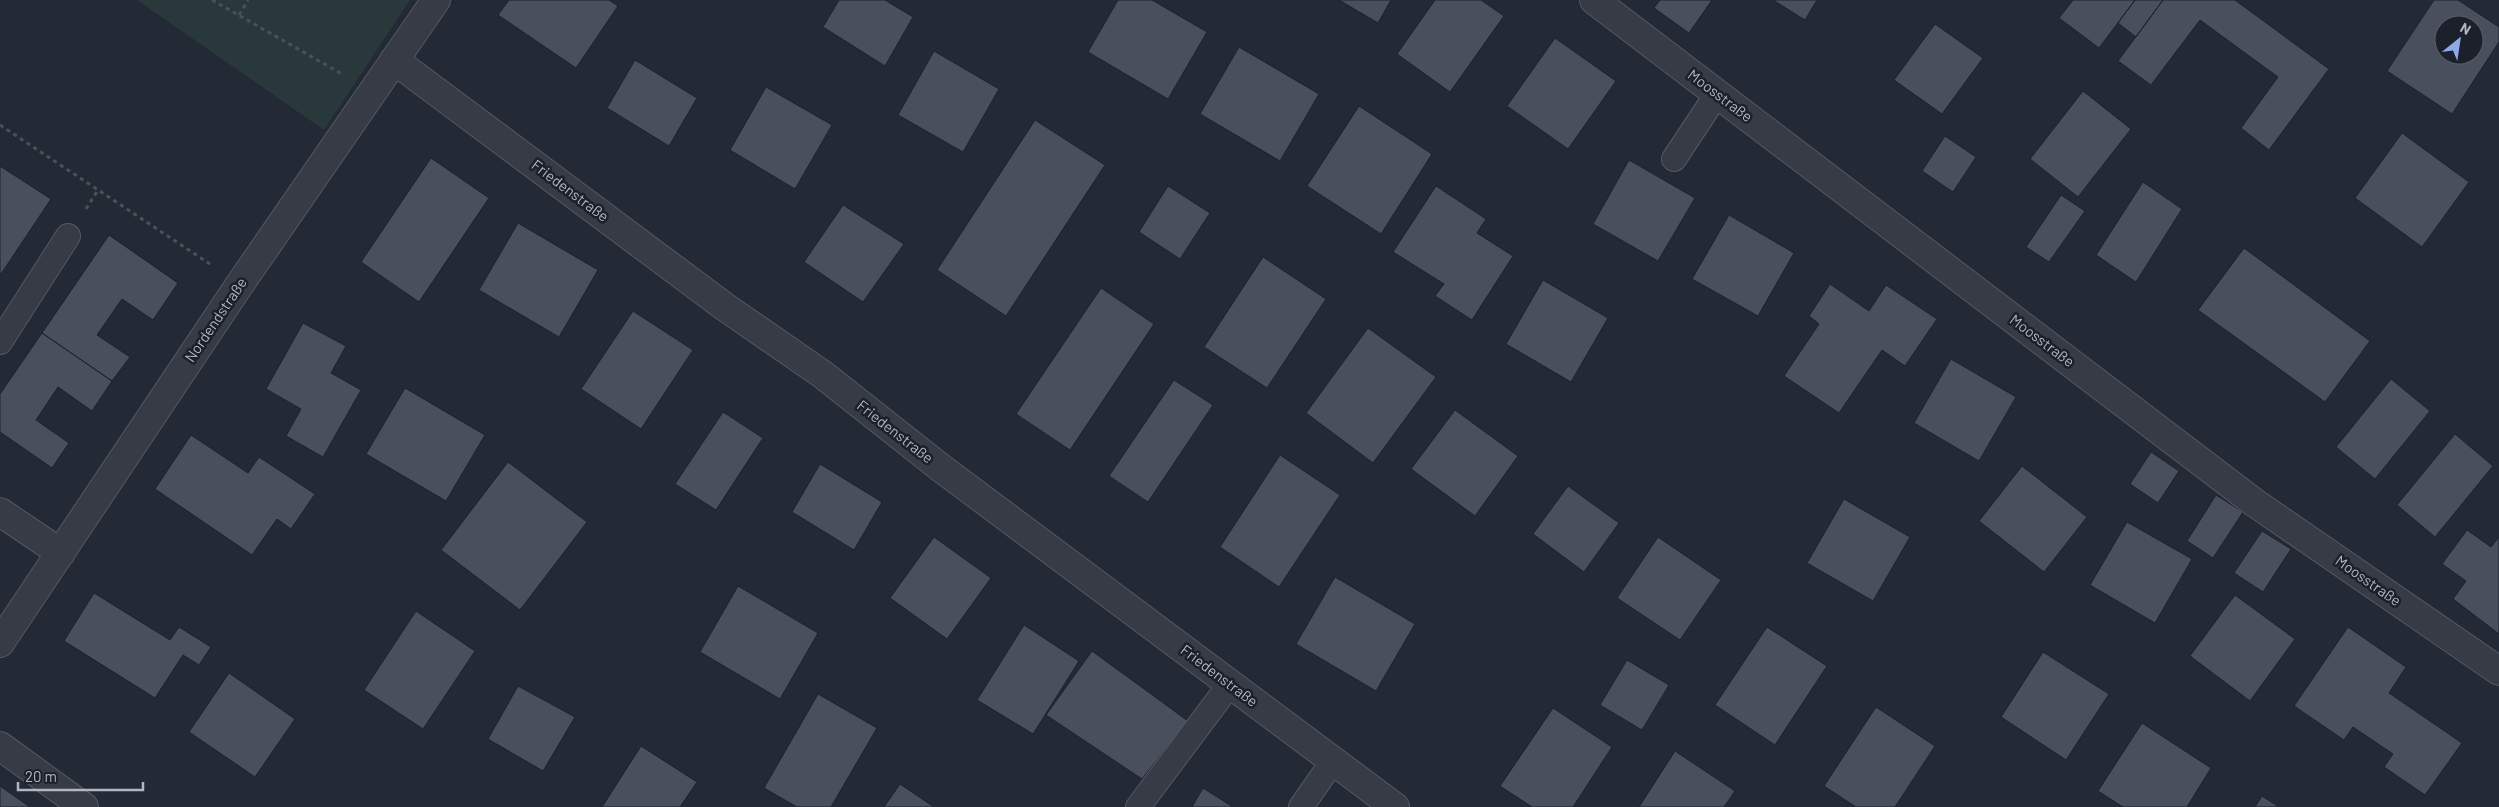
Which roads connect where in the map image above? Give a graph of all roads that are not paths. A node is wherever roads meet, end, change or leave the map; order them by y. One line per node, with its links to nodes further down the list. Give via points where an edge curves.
1 (436, 0): 3 (street, Nordendstraße)
2 (1594, 0): 4 (street, Moosstraße)
3 (394, 60): 9 (street, Nordendstraße); 12 (street, Friedenstraße, via 725,306 822,374 941,468)
4 (1718, 94): 5 (lane); 11 (street, Moosstraße, via 2256,503)
5 (1674, 159)
6 (68, 236): 7 (lane)
7 (0, 342)
8 (0, 512): 9 (street)
9 (61, 553): 10 (street, Nordendstraße)
10 (0, 643)
11 (2499, 671)
12 (1230, 684): 14 (street, Friedenstraße); 16 (lane)
13 (0, 746): 15 (street)
14 (1333, 761): 17 (lane); 18 (street, Friedenstraße)
15 (84, 807)
16 (1138, 807)
17 (1301, 807)
18 (1395, 807)

